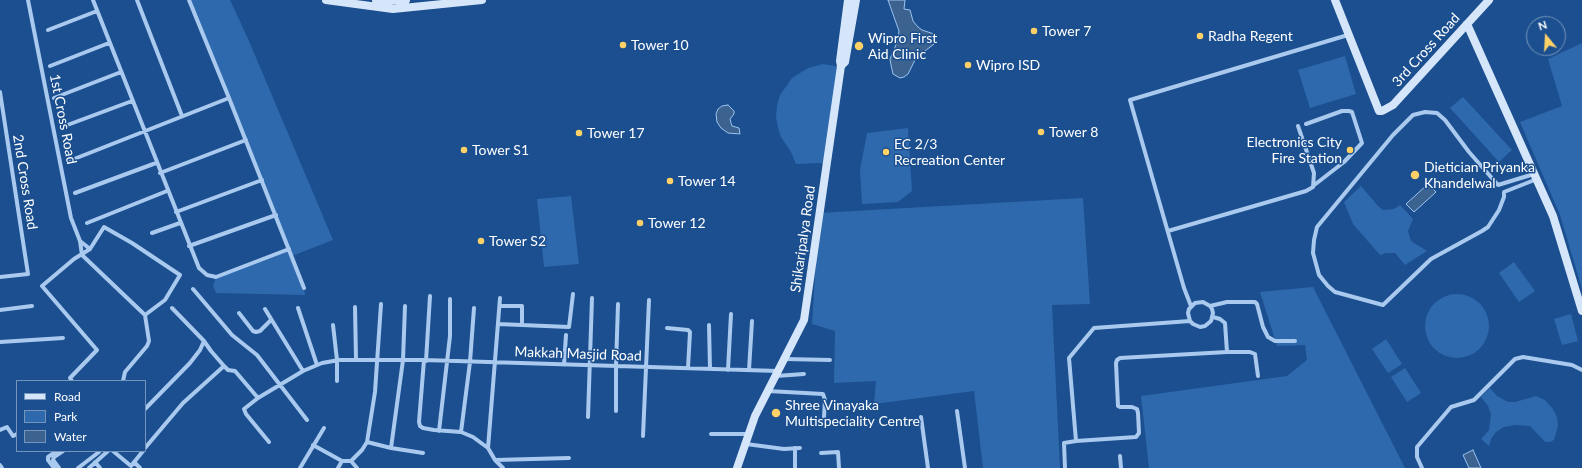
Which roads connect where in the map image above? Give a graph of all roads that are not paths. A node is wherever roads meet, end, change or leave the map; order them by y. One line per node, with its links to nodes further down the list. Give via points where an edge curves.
1 (28, 0): 45 (street, 1st Cross Road, via 71,218)
2 (93, 0): 13 (street)
3 (137, 0): 25 (street)
4 (189, 0): 23 (street)
5 (326, 0): 8 (street, via 393,9)
6 (376, 0): 7 (street)
7 (406, 0)
8 (482, 0)
9 (848, 0): 19 (street, Shikaripalya Road)
10 (856, 0): 19 (street, via 845,62)
11 (1335, 0): 16 (street)
12 (1489, 0): 14 (street, 3rd Cross Road)
13 (97, 12): 15 (street); 17 (street)
14 (1467, 24): 16 (street, 3rd Cross Road, via 1393,105 1388,109 1379,110); 34 (street)
15 (48, 30)
16 (1348, 35): 43 (street, via 1130,100)
17 (109, 43): 18 (street); 20 (street)
18 (50, 66)
19 (841, 66): 92 (street, Shikaripalya Road, via 804,320)
20 (121, 72): 22 (street); 24 (street)
21 (0, 92): 50 (street, 2nd Cross Road, via 28,274)
22 (54, 98)
23 (229, 98): 25 (street); 30 (street)
24 (132, 101): 28 (street); 29 (street)
25 (182, 116): 29 (street)
26 (1306, 124): 36 (street, via 1342,111 1352,112 1362,143 1344,162)
27 (1298, 126): 36 (street, via 1314,173)
28 (62, 127)
29 (144, 130): 31 (street); 32 (street)
30 (246, 140): 33 (street); 35 (street)
31 (69, 161)
32 (156, 163): 33 (street); 38 (street)
33 (160, 173): 37 (street)
34 (1536, 177): 34 (street, via 1504,192 1500,210 1488,227 1431,259 1383,305 1335,292 1319,276 1313,253 1317,227 1412,115 1437,113 1498,185); 72 (street, via 1553,216)
35 (262, 180): 39 (street); 40 (street)
36 (1313, 187): 43 (street)
37 (167, 191): 39 (street); 41 (street)
38 (75, 193)
39 (176, 212): 42 (street)
40 (276, 215): 46 (street); 48 (street)
41 (87, 223)
42 (180, 223): 44 (street); 46 (street)
43 (1168, 231): 64 (street, via 1184,288)
44 (152, 233)
45 (80, 241): 47 (street); 49 (street, 1st Cross Road)
46 (189, 246): 48 (street, via 199,268 216,278)
47 (90, 249): 49 (street); 75 (street, via 104,227 132,242 180,275 165,300)
48 (289, 249): 51 (street)
49 (82, 255): 75 (street); 116 (street, via 42,286 97,350 70,378)
50 (0, 277)
51 (304, 288)
52 (193, 289): 119 (street, via 232,335 257,355)
53 (573, 294): 82 (street, via 569,327)
54 (430, 296): 96 (street)
55 (500, 298): 63 (street)
56 (592, 298): 104 (street)
57 (450, 299): 98 (street)
58 (648, 300): 106 (street)
59 (381, 304): 91 (street)
60 (618, 304): 105 (street)
61 (32, 306): 71 (street)
62 (405, 306): 95 (street)
63 (500, 306): 80 (street); 82 (street, via 522,306)
64 (1192, 306): 65 (street, via 1203,302); 79 (street, via 1188,313)
65 (1210, 306): 76 (street); 88 (street, via 1227,302 1255,302 1268,337 1275,341)
66 (355, 307): 94 (street)
67 (172, 308): 87 (street)
68 (298, 308): 101 (street)
69 (474, 308): 99 (street)
70 (264, 309): 77 (street)
71 (0, 310)
72 (1582, 311)
73 (239, 313): 77 (street, via 256,332)
74 (731, 314): 109 (street)
75 (145, 315): 117 (street, via 149,341 125,372)
76 (1213, 317): 79 (street, via 1208,324 1200,327); 90 (street, via 1224,323)
77 (271, 320): 112 (street)
78 (752, 321): 110 (street)
79 (1190, 321): 137 (street, via 1094,328 1069,358)
80 (498, 324): 82 (street); 100 (street)
81 (333, 325): 93 (street)
82 (522, 325)
83 (710, 325): 108 (street)
84 (667, 328): 107 (street, via 690,332)
85 (566, 335): 102 (street)
86 (63, 338): 89 (street)
87 (204, 341): 103 (street); 122 (street, via 190,363)
88 (1295, 341)
89 (0, 342)
90 (1227, 352): 115 (street, via 1255,354); 137 (street, via 1120,358 1116,363 1118,406 1137,409 1138,435 1134,438)
91 (378, 359): 94 (street, Makkah Masjid Road); 95 (street, Makkah Masjid Road); 139 (street)
92 (784, 359): 97 (street); 113 (street, Shikaripalya Road)
93 (337, 360): 94 (street, Makkah Masjid Road); 101 (street, Makkah Masjid Road); 118 (street)
94 (356, 360)
95 (403, 360): 96 (street, Makkah Masjid Road); 143 (street)
96 (425, 360): 98 (street, Makkah Masjid Road); 131 (street, via 419,422 424,428)
97 (830, 360)
98 (447, 361): 99 (street, Makkah Masjid Road); 131 (street)
99 (470, 362): 100 (street, Makkah Masjid Road); 132 (street)
100 (496, 363): 102 (street, Makkah Masjid Road); 144 (street)
101 (317, 365): 112 (street, Makkah Masjid Road)
102 (564, 365): 104 (street, Makkah Masjid Road)
103 (224, 366): 121 (street, via 235,371); 142 (street, via 184,403)
104 (591, 366): 105 (street, Makkah Masjid Road); 125 (street)
105 (616, 366): 106 (street, Makkah Masjid Road); 123 (street)
106 (647, 367): 107 (street, Makkah Masjid Road); 136 (street)
107 (688, 368): 108 (street, Makkah Masjid Road)
108 (710, 369): 109 (street, Makkah Masjid Road)
109 (728, 370): 110 (street, Makkah Masjid Road)
110 (749, 370): 113 (street, Makkah Masjid Road)
111 (1582, 370): 182 (street, via 1572,365 1523,357 1515,360 1474,400 1451,407 1421,441 1417,447 1417,457)
112 (303, 371): 119 (street, Makkah Masjid Road)
113 (777, 374): 114 (street, Makkah Masjid Road); 120 (street, Shikaripalya Road)
114 (804, 374)
115 (1258, 376)
116 (71, 380)
117 (123, 380)
118 (337, 381)
119 (280, 385): 121 (street, Makkah Masjid Road); 128 (street)
120 (768, 391): 126 (street, via 823,394); 135 (street, Shikaripalya Road)
121 (258, 398): 138 (street, Makkah Masjid Road, via 244,409)
122 (146, 408)
123 (616, 411)
124 (957, 411): 179 (street)
125 (588, 417)
126 (824, 417)
127 (922, 417): 178 (street)
128 (307, 420)
129 (324, 428): 141 (street)
130 (0, 430): 133 (street, via 7,427 13,436)
131 (439, 430): 132 (street)
132 (461, 432): 144 (street)
133 (16, 434)
134 (711, 434): 135 (street)
135 (749, 434): 140 (street, Shikaripalya Road)
136 (643, 436)
137 (1076, 441): 180 (street, via 1064,443)
138 (269, 442)
139 (366, 442): 143 (street); 161 (street)
140 (746, 444): 145 (street); 175 (street, Shikaripalya Road)
141 (313, 445): 160 (street); 171 (street)
142 (146, 447)
143 (391, 448): 153 (street)
144 (488, 448): 158 (street)
145 (795, 448): 146 (street); 176 (street)
146 (800, 448)
147 (56, 452): 165 (street, via 48,457)
148 (62, 452): 166 (street, via 54,457)
149 (100, 452): 155 (street)
150 (105, 452): 159 (street)
151 (114, 452): 162 (street, via 131,466)
152 (141, 452): 162 (street)
153 (423, 453)
154 (820, 453): 177 (street, via 838,452)
155 (95, 456): 159 (street); 167 (street)
156 (1120, 456): 181 (street)
157 (569, 458): 158 (street)
158 (495, 460): 174 (street)
159 (97, 461): 168 (street); 169 (street)
160 (342, 461): 161 (street); 172 (street)
161 (352, 461): 173 (street)
162 (134, 462): 170 (street)
163 (0, 465): 164 (street)
164 (2, 468)
165 (54, 468)
166 (59, 468)
167 (78, 468)
168 (89, 468)
169 (100, 468)
170 (140, 468)
171 (300, 468)
172 (338, 468)
173 (357, 468)
174 (503, 468)
175 (737, 468)
176 (795, 468)
177 (839, 468)
178 (928, 468)
179 (965, 468)
180 (1065, 468)
181 (1121, 468)
182 (1422, 468)

